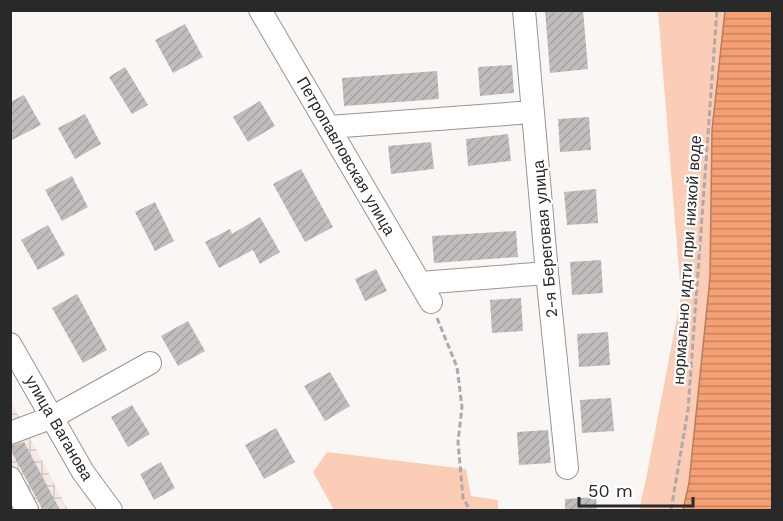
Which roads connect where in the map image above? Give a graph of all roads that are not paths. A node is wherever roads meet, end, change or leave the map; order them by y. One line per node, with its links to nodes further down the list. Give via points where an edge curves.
1 (260, 10): 4 (street, Петропавловская улица)
2 (524, 10): 3 (street, 2-я Береговая улица)
3 (533, 112): 4 (street); 5 (street, 2-я Береговая улица)
4 (329, 127): 5 (street, Петропавловская улица, via 425,293)
5 (547, 273): 10 (street, 2-я Береговая улица)
6 (10, 344): 8 (street, улица Ваганова)
7 (150, 363): 8 (street)
8 (53, 417): 9 (street); 13 (street, улица Ваганова, via 83,472)
9 (10, 433)
10 (567, 468)
11 (10, 478): 12 (street)
12 (27, 510)
13 (111, 510)

